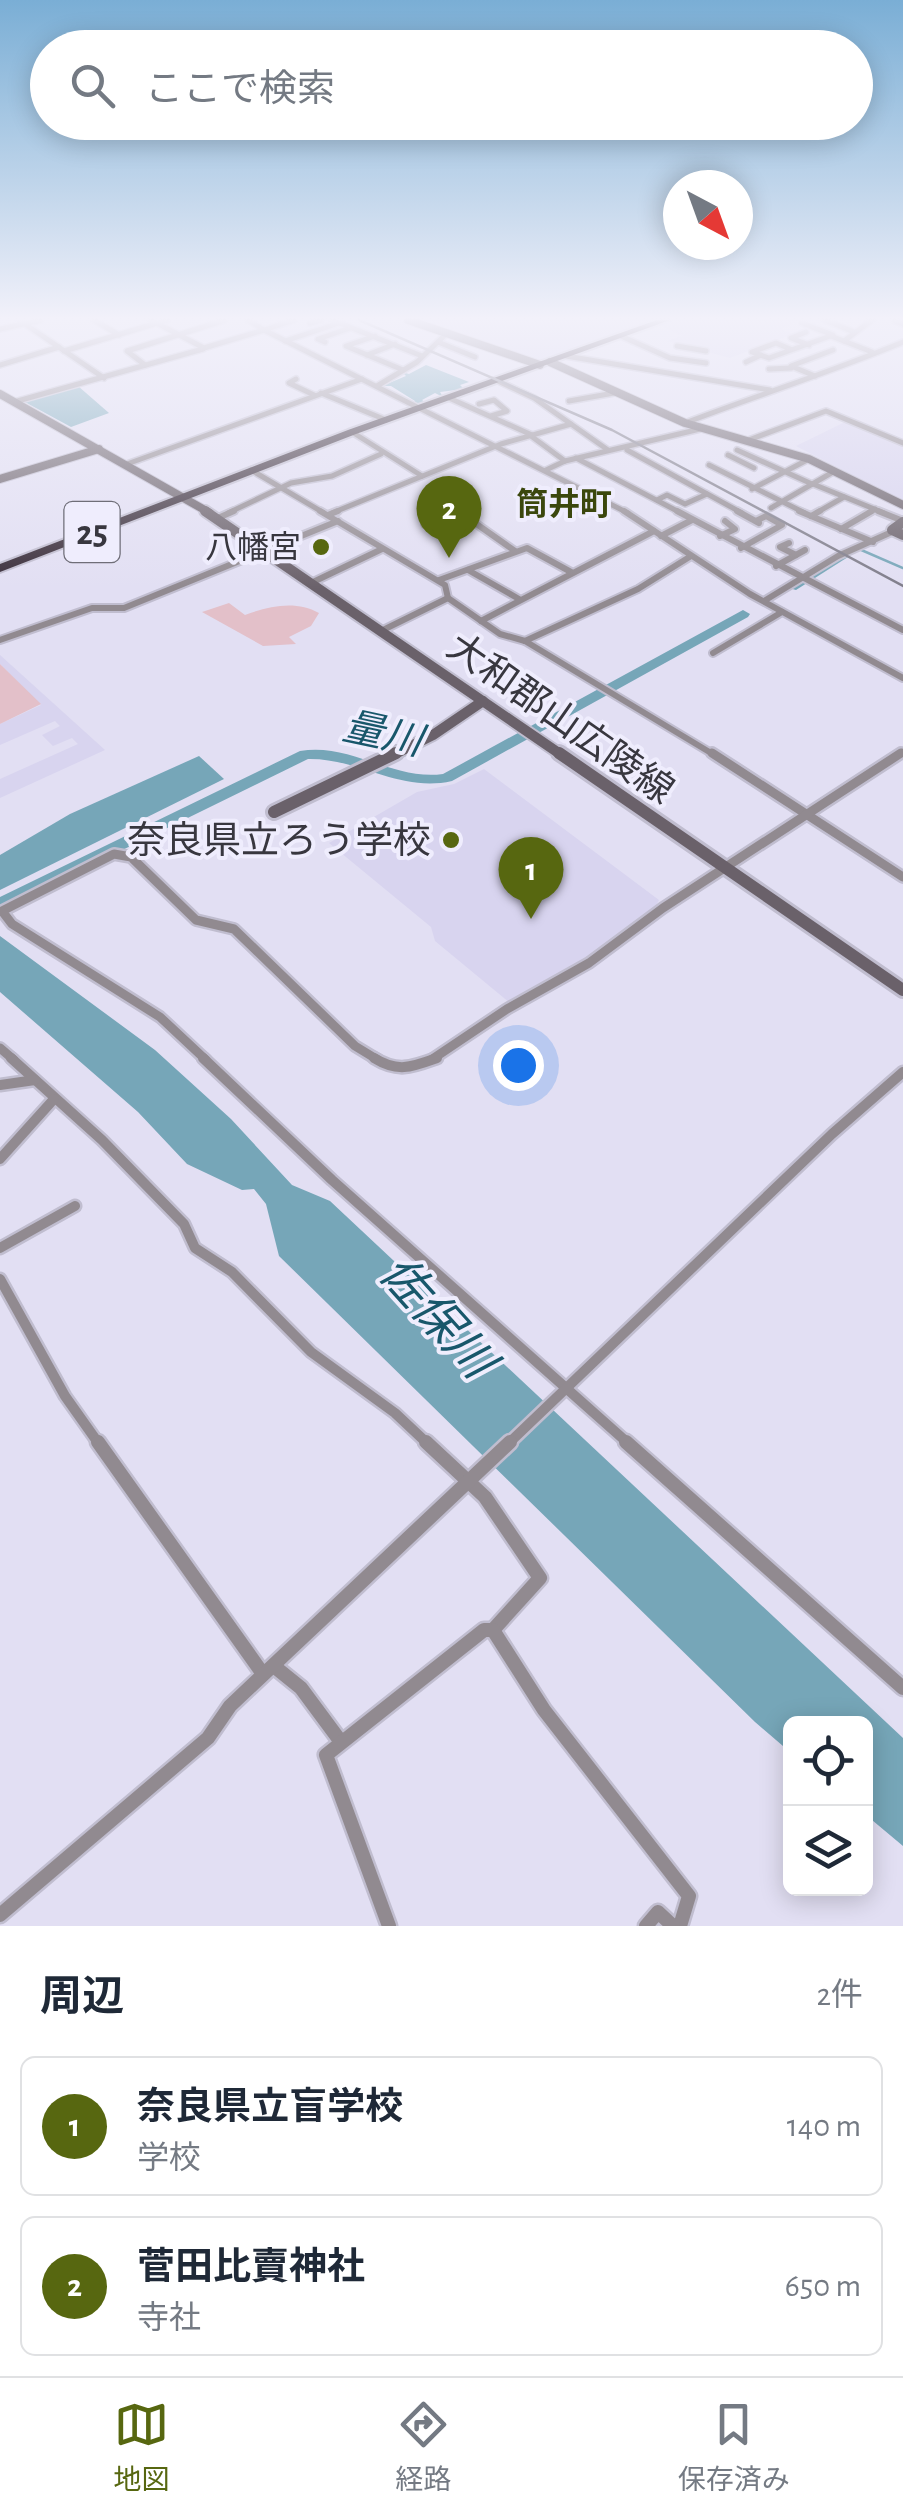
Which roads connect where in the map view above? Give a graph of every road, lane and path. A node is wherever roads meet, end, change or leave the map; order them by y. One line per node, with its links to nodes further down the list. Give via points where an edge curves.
1 (28, 410): 21 (main road, 大和郡山広陵線)
2 (275, 410): 29 (street)
3 (360, 410): 12 (street)
4 (414, 410): 12 (highway, 25); 20 (street)
5 (480, 410): 11 (street)
6 (486, 410): 11 (street)
7 (506, 410): 11 (street)
8 (548, 410): 13 (street)
9 (653, 410): 14 (main road)
10 (722, 410): 14 (street)
11 (493, 415): 17 (street)
12 (386, 420): 16 (highway, 25)
13 (571, 424): 17 (street); 22 (street)
14 (685, 424): 15 (main road)
15 (700, 429): 18 (main road); 23 (street)
16 (352, 432): 25 (street); 32 (highway, 25)
17 (531, 435): 20 (street); 28 (street)
18 (742, 440): 19 (street, via 826,412); 24 (street); 27 (main road)
19 (903, 442)
20 (491, 448): 33 (street); 36 (street)
21 (100, 449): 29 (main road, 大和郡山広陵線); 37 (main road)
22 (608, 450): 23 (street); 26 (street)
23 (627, 450): 41 (street)
24 (737, 450): 31 (street, via 727,455); 34 (street)
25 (381, 454): 36 (street); 39 (street)
26 (576, 458): 28 (street); 44 (street)
27 (809, 459): 34 (street); 35 (main road)
28 (564, 461): 33 (street)
29 (127, 464): 42 (main road, 大和郡山広陵線)
30 (708, 465): 40 (street)
31 (754, 468)
32 (251, 470): 39 (street); 42 (highway, 25)
33 (546, 470): 61 (street, via 595,492)
34 (784, 472): 38 (street); 40 (street)
35 (833, 472): 38 (street); 47 (main road)
36 (422, 476): 51 (street)
37 (0, 478)
38 (812, 484): 43 (street); 46 (street)
39 (282, 488): 51 (street); 53 (street)
40 (752, 489): 46 (street)
41 (707, 494): 44 (street, via 685,504 667,496); 65 (street, via 758,522 766,516 782,525)
42 (184, 496): 53 (main road, 大和郡山広陵線); 71 (highway, 25)
43 (844, 497): 49 (street); 52 (street)
44 (657, 500): 54 (street)
45 (422, 502): 50 (street, via 431,508 448,502)
46 (780, 503): 48 (street); 52 (street)
47 (903, 506)
48 (771, 508)
49 (874, 509): 57 (street); 59 (street)
50 (458, 511): 58 (street); 58 (street, via 426,524 443,532)
51 (328, 515): 55 (street)
52 (811, 516): 59 (street)
53 (218, 518): 68 (main road, 大和郡山広陵線)
54 (692, 520): 61 (street); 62 (street)
55 (338, 521): 66 (street); 68 (street)
56 (726, 521): 62 (street, via 735,528)
57 (903, 521): 60 (main road)
58 (469, 522): 67 (street)
59 (841, 529): 63 (street)
60 (898, 533): 63 (street)
61 (657, 534): 69 (street); 73 (street)
62 (720, 536): 65 (street)
63 (872, 542): 74 (street)
64 (788, 543): 70 (street, via 780,547 800,553)
65 (741, 548): 70 (street)
66 (382, 550): 75 (street); 76 (street)
67 (515, 551): 72 (street); 73 (street, via 527,548)
68 (266, 552): 76 (main road, 大和郡山広陵線); 84 (street, via 124,608 92,608)
69 (691, 556): 79 (street); 85 (street)
70 (776, 566): 74 (street)
71 (0, 568)
72 (468, 570): 75 (street); 78 (street)
73 (571, 572): 78 (street)
74 (804, 580): 79 (street); 82 (street)
75 (445, 582): 77 (street)
76 (311, 583): 83 (main road, 大和郡山広陵線)
77 (448, 598): 81 (street); 83 (street)
78 (520, 600): 81 (street)
79 (764, 602): 80 (street)
80 (782, 612): 86 (street); 87 (street)
81 (481, 621): 85 (street)
82 (903, 630)
83 (381, 631): 90 (main road, 大和郡山広陵線)
84 (0, 640)
85 (525, 641): 88 (street)
86 (713, 653)
87 (903, 678)
88 (604, 688): 89 (street)
89 (615, 694): 93 (street)
90 (484, 701): 92 (main road, via 433,735); 94 (main road, 大和郡山広陵線)
91 (903, 752): 93 (street)
92 (274, 812)
93 (806, 814): 94 (street); 95 (street)
94 (724, 868): 96 (main road, 大和郡山広陵線); 106 (street, via 589,964 506,1009 440,1056 406,1068 392,1068 354,1046 234,930 196,920 131,857 114,854 2,911 12,924 160,1017)
95 (903, 877)
96 (903, 990)
97 (0, 1048): 99 (street)
98 (903, 1072): 106 (street)
99 (36, 1080): 100 (street); 101 (street)
100 (0, 1085)
101 (54, 1099): 102 (street); 107 (street, via 184,1224 195,1248 232,1272 311,1352)
102 (0, 1159)
103 (75, 1206): 104 (street)
104 (0, 1248)
105 (0, 1280): 109 (street, via 65,1396)
106 (566, 1390): 107 (street); 110 (street)
107 (471, 1478): 108 (street, via 540,1578); 109 (street)
108 (493, 1630): 111 (street, via 484,1630); 115 (street, via 544,1710 689,1896)
109 (269, 1671): 111 (street, via 301,1688); 112 (street, via 230,1706 208,1738)
110 (903, 1688)
111 (341, 1742): 113 (street, via 326,1756)
112 (0, 1915)
113 (389, 1926)
114 (646, 1926): 115 (street, via 658,1912)
115 (676, 1926)

